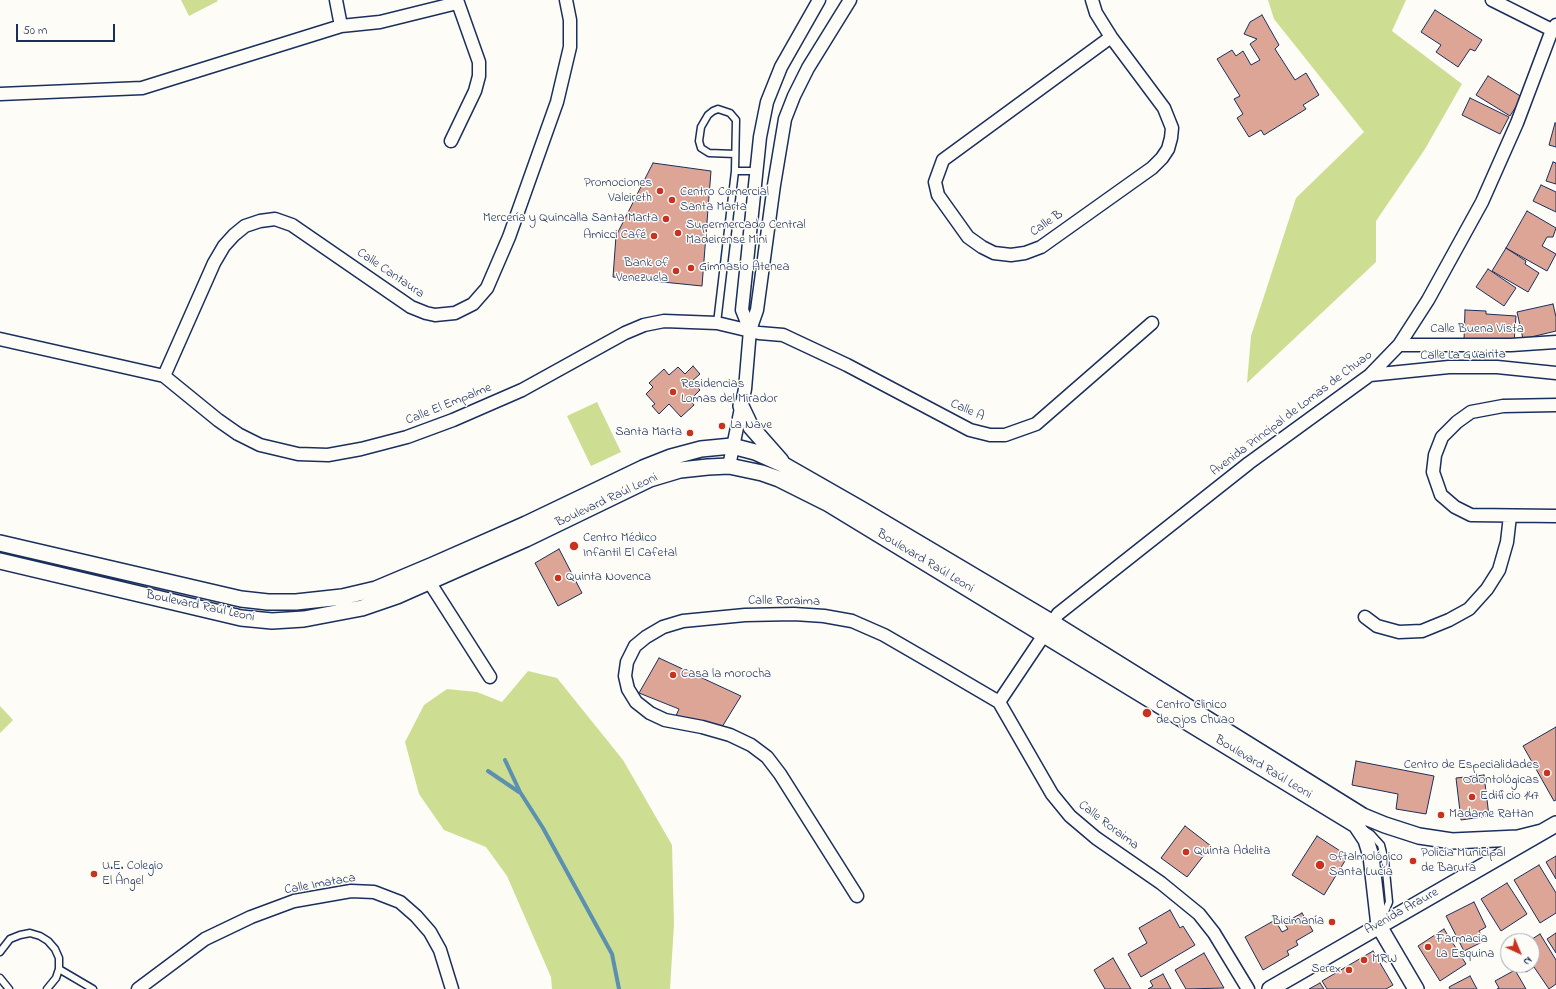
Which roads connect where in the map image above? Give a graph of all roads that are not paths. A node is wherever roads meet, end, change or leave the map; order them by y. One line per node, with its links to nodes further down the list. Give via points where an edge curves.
1 (336, 0): 8 (street)
2 (566, 0): 24 (street, Calle Cantaura, via 570,20 570,46 558,102 509,237 487,288 473,304 455,313 426,313 411,307 292,225 275,219 260,221 245,226 224,246)
3 (820, 0): 15 (street, via 781,67 767,102)
4 (850, 0): 18 (street, via 808,68 785,119 757,310)
5 (1092, 0): 10 (street, Calle B, via 1096,13)
6 (1492, 0): 9 (street)
7 (457, 1): 8 (street, via 380,22); 12 (street, via 479,62 480,76)
8 (341, 26): 11 (street, via 142,88)
9 (1554, 28): 21 (street, Avenida Principal de Lomas de Chuao, via 1517,123 1482,202 1428,300)
10 (1111, 37): 10 (street, Calle B, via 943,160 935,182 938,195 968,237 982,247 994,253 1011,256 1041,247 1152,168 1168,149 1172,128 1164,108)
11 (0, 94)
12 (451, 141)
13 (735, 154): 13 (lane, via 736,120 730,113 718,109 713,111 701,127 701,148 709,153); 14 (lane)
14 (735, 171): 15 (lane); 16 (lane)
15 (757, 171): 18 (street, via 742,310)
16 (717, 323): 18 (street, Calle El Empalme); 24 (street, Calle El Empalme, via 664,321 644,325 522,390 453,420 399,439 328,455 298,454 260,445 218,420)
17 (1152, 323): 18 (street, Calle A, via 1036,424 1005,436 970,430 847,365 783,335)
18 (750, 330): 25 (street, via 750,352)
19 (0, 339): 24 (street)
20 (1556, 342): 21 (street, Calle Buena Vista, via 1511,345)
21 (1399, 345): 23 (street, Avenida Principal de Lomas de Chuao)
22 (1556, 373): 23 (street, Calle La Guairita, via 1497,367 1449,368)
23 (1370, 375): 36 (street, Avenida Principal de Lomas de Chuao, via 1249,463 1058,614)
24 (164, 376)
25 (741, 406): 27 (street); 28 (street, via 751,427)
26 (1556, 406): 30 (street, via 1503,406 1472,412 1442,437 1435,455 1433,472 1442,494 1455,507 1471,515)
27 (732, 446): 28 (street, Boulevard Raúl Leoni, via 755,452); 29 (street); 32 (street, Boulevard Raúl Leoni, via 701,449 657,462 433,565 376,589 342,597 296,602 241,599)
28 (784, 465): 36 (street, Boulevard Raúl Leoni)
29 (729, 466): 34 (street, Boulevard Raúl Leoni, via 680,470 650,479); 36 (street, Boulevard Raúl Leoni, via 779,479 813,494)
30 (1510, 516): 31 (street); 35 (street, via 1507,542 1499,570 1488,589 1469,609 1422,631 1399,632 1377,626)
31 (1556, 516)
32 (0, 543)
33 (0, 561): 34 (street, Boulevard Raúl Leoni, via 241,618 272,621 304,619 354,610)
34 (430, 583): 37 (street)
35 (1365, 617)
36 (1049, 629): 38 (street, Avenida Principal de Lomas de Chuao); 40 (street, Boulevard Raúl Leoni, via 1342,804 1385,825 1435,839 1482,841 1518,838); 42 (street, Boulevard Raúl Leoni, via 1356,825 1366,840 1371,856)
37 (490, 677)
38 (999, 702): 41 (street, Calle Roraima, via 884,635 852,621 824,616 745,615 683,621 663,627 635,646 627,662 625,676 628,689 636,702 665,720 730,735 751,745 767,757); 52 (street, Calle Roraima, via 1052,794 1070,816 1199,914 1214,933)
39 (1556, 824): 40 (street, Avenida Araure)
40 (1542, 832): 42 (street, Avenida Araure)
41 (857, 896)
42 (1379, 926): 53 (street, Avenida Araure); 54 (street)
43 (1, 947): 44 (lane, via 20,935 30,933 40,936 55,949 59,958)
44 (59, 968): 48 (lane, via 56,978); 49 (lane)
45 (0, 978): 47 (lane)
46 (155, 984): 50 (street, Calle Imataca); 51 (street, Calle Imataca, via 206,939 251,917 294,901 351,891 374,892 400,902 416,916 430,932 440,950)
47 (9, 989)
48 (47, 989)
49 (94, 989)
50 (138, 989)
51 (452, 989)
52 (1248, 989)
53 (1270, 989)
54 (1416, 989)

